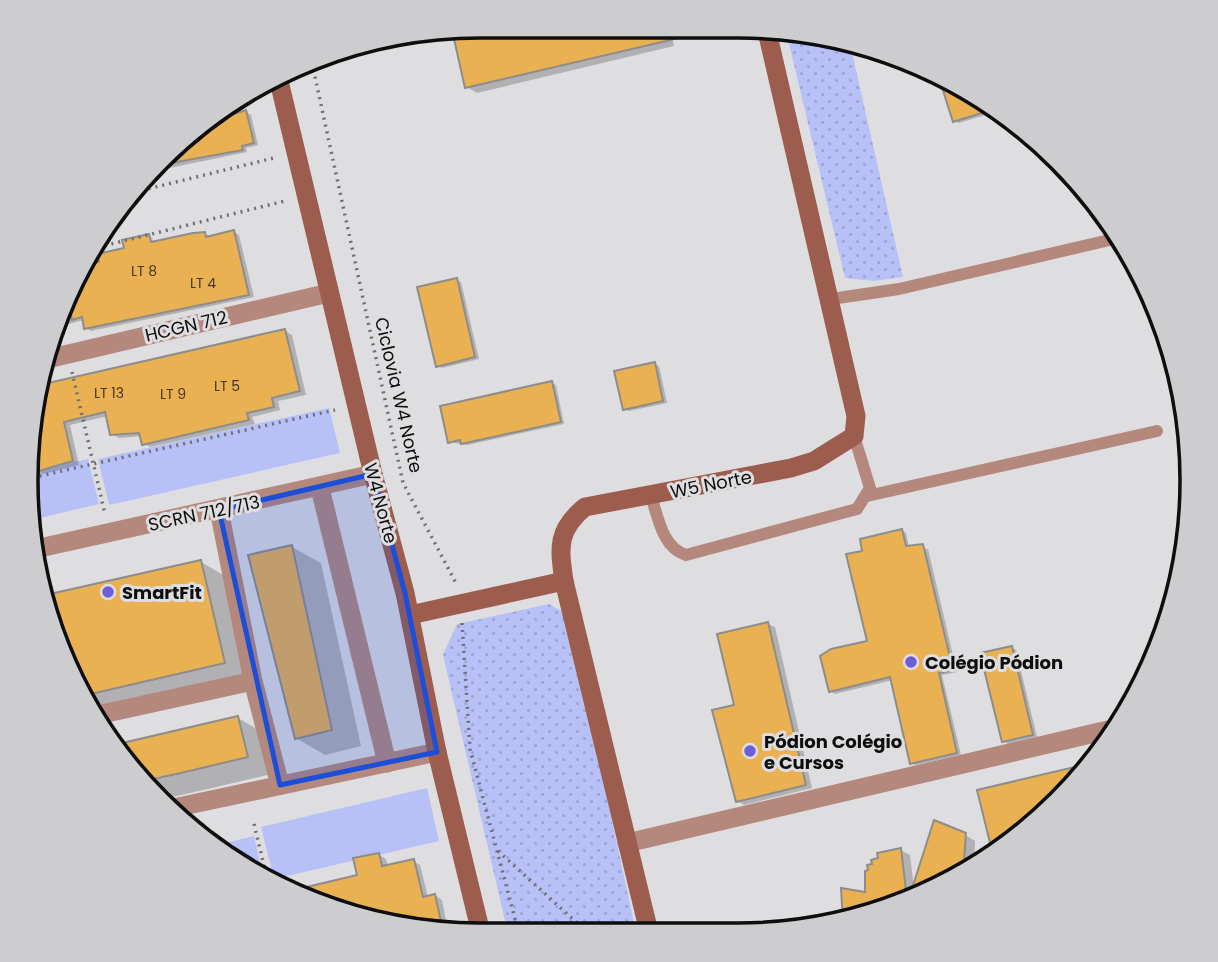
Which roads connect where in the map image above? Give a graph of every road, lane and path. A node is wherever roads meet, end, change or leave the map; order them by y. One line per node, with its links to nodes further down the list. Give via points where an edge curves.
1 (769, 39): 10 (main road)
2 (314, 71): 27 (path, Ciclovia W4 Norte, via 403,483 457,585)
3 (280, 87): 9 (main road, W4 Norte)
4 (274, 158): 5 (path)
5 (148, 189)
6 (285, 201): 8 (path)
7 (1108, 240): 10 (lane, via 899,289)
8 (107, 245)
9 (330, 293): 12 (street, HCGN 712); 18 (main road, W4 Norte)
10 (831, 299): 16 (main road, via 856,416)
11 (64, 335): 12 (path)
12 (68, 354): 13 (street, HCGN 712); 17 (path)
13 (57, 357)
14 (335, 410): 17 (path)
15 (1157, 431): 22 (lane)
16 (854, 436): 21 (main road, W5 Norte, via 814,461 791,468); 22 (lane, via 870,488)
17 (94, 464): 19 (path); 24 (path)
18 (373, 474): 20 (street, SCRN 712/713); 28 (main road, W4 Norte)
19 (38, 476)
20 (320, 488): 23 (street, SCRN 712/713); 33 (street)
21 (651, 496): 22 (lane, via 664,535 675,551 685,555 857,509); 26 (main road, W5 Norte, via 585,507 569,521 562,535)
22 (867, 496)
23 (219, 510): 25 (street, SCRN 712/713); 29 (street)
24 (106, 516)
25 (43, 547)
26 (564, 581): 27 (main road); 37 (main road, W5 Norte)
27 (461, 603): 28 (main road); 38 (path, Ciclovia W4 Norte, via 470,749)
28 (410, 615): 32 (main road, W4 Norte)
29 (253, 681): 30 (street); 34 (street)
30 (105, 713)
31 (1102, 731): 37 (street)
32 (437, 752): 33 (street); 40 (main road, W4 Norte)
33 (387, 763): 34 (street)
34 (280, 785): 35 (street)
35 (181, 806)
36 (254, 824): 39 (path)
37 (626, 843): 43 (main road, W5 Norte)
38 (496, 850): 41 (path, Ciclovia W4 Norte); 42 (path)
39 (264, 866)
40 (479, 923)
41 (516, 923)
42 (577, 923)
43 (647, 923)

